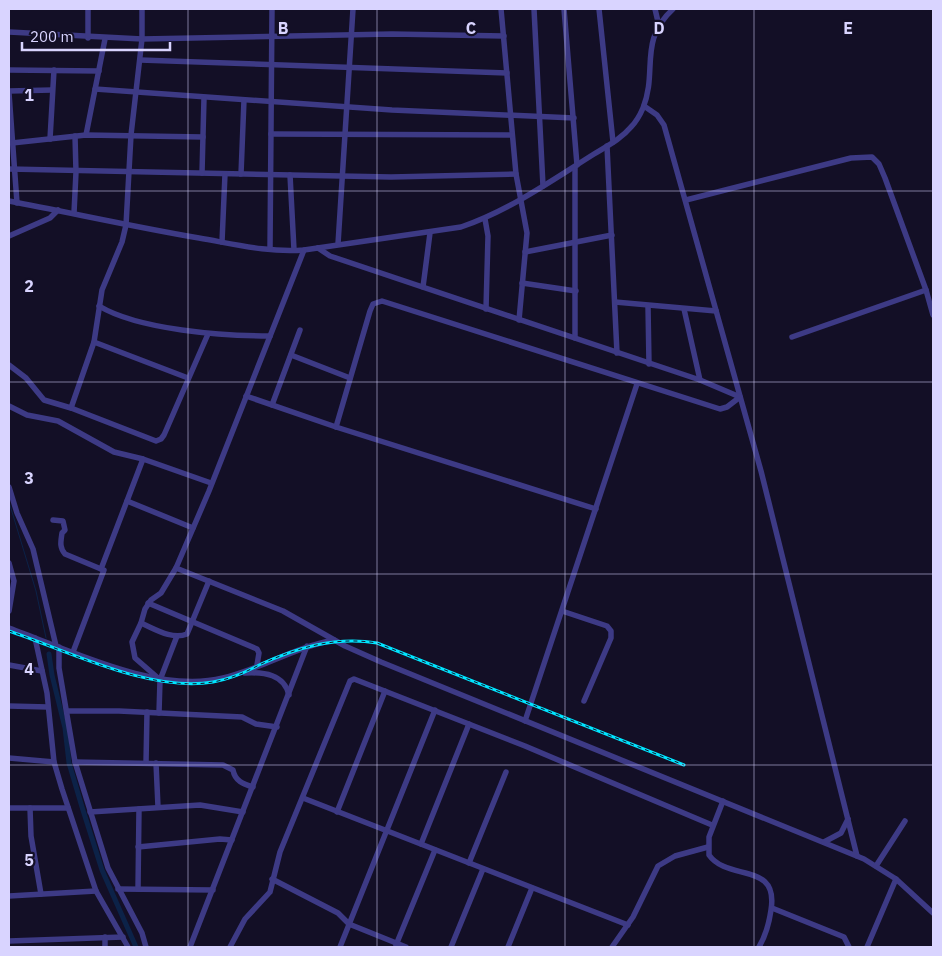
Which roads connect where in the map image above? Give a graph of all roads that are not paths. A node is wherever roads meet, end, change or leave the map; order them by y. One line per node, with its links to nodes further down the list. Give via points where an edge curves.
1 (88, 9): 16 (street)
2 (142, 9): 18 (street)
3 (272, 9): 14 (street)
4 (353, 9): 13 (street)
5 (501, 9): 15 (street)
6 (534, 9): 36 (street)
7 (564, 9): 37 (street)
8 (599, 9): 48 (street)
9 (654, 9): 11 (street)
10 (674, 9): 11 (street)
11 (659, 26): 33 (street, via 650,50)
12 (9, 32): 16 (street)
13 (352, 34): 14 (street); 15 (street); 21 (street)
14 (272, 36): 18 (street); 20 (street)
15 (504, 36): 25 (street)
16 (88, 38): 17 (street)
17 (105, 39): 18 (street); 24 (street)
18 (142, 39): 19 (street)
19 (140, 60): 20 (street); 29 (street)
20 (272, 66): 21 (street); 32 (street)
21 (349, 68): 25 (street); 34 (street)
22 (9, 70): 23 (street)
23 (54, 70): 24 (street); 27 (street)
24 (99, 71): 26 (street)
25 (507, 73): 35 (street)
26 (95, 88): 29 (street); 41 (street)
27 (52, 90): 28 (street); 46 (street)
28 (9, 92): 38 (street)
29 (137, 92): 30 (street); 42 (street)
30 (204, 98): 31 (street); 45 (street)
31 (244, 100): 32 (street); 55 (street)
32 (271, 102): 34 (street); 39 (street)
33 (644, 106): 48 (street, via 630,128); 61 (street, via 657,115 664,126)
34 (348, 107): 35 (street); 40 (street)
35 (510, 116): 36 (street); 43 (street)
36 (540, 116): 37 (street); 60 (street)
37 (574, 118): 49 (street)
38 (10, 131): 47 (street)
39 (271, 134): 40 (street); 56 (street)
40 (345, 134): 43 (street); 59 (street)
41 (86, 135): 42 (street); 44 (street)
42 (131, 135): 45 (street); 52 (street)
43 (512, 135): 57 (street)
44 (75, 136): 46 (street); 51 (street)
45 (203, 137): 53 (street)
46 (50, 139): 47 (street)
47 (12, 143): 50 (street)
48 (610, 144): 49 (street); 70 (street)
49 (576, 166): 60 (street); 73 (street)
50 (12, 170): 51 (street); 64 (street)
51 (76, 172): 52 (street); 66 (street)
52 (128, 173): 53 (street); 68 (street)
53 (202, 173): 54 (street)
54 (225, 174): 55 (street); 72 (street)
55 (241, 174): 56 (street)
56 (270, 174): 58 (street); 76 (street)
57 (516, 174): 59 (street); 63 (street)
58 (290, 175): 59 (street); 77 (street)
59 (342, 175): 74 (street)
60 (543, 186): 63 (street)
61 (686, 200): 82 (street, via 851,158 872,158 879,164 885,178); 89 (street)
62 (9, 201): 64 (street)
63 (520, 201): 67 (street); 79 (street, via 527,233)
64 (17, 203): 65 (street)
65 (58, 210): 66 (street); 71 (street, via 50,218)
66 (74, 214): 68 (street)
67 (485, 219): 69 (street); 87 (street, via 488,236)
68 (126, 225): 72 (street); 85 (street)
69 (430, 233): 74 (street); 81 (street)
70 (612, 235): 73 (street); 84 (street)
71 (9, 236)
72 (222, 242): 76 (street)
73 (576, 242): 79 (street); 83 (street)
74 (338, 244): 75 (street)
75 (318, 248): 78 (street); 81 (street, via 330,256)
76 (270, 249): 77 (street)
77 (294, 250): 78 (street)
78 (304, 250): 94 (street)
79 (525, 252): 80 (street)
80 (522, 282): 83 (street); 91 (street)
81 (423, 287): 87 (street)
82 (926, 290): 90 (street); 95 (street)
83 (576, 291): 96 (street)
84 (615, 302): 86 (street); 98 (street)
85 (99, 306): 93 (street, via 120,315); 97 (street)
86 (648, 306): 88 (street); 100 (street)
87 (486, 308): 91 (street)
88 (684, 310): 89 (street); 104 (street)
89 (716, 311): 107 (street)
90 (933, 315)
91 (519, 320): 96 (street)
92 (300, 330): 99 (street)
93 (208, 334): 94 (street); 102 (street)
94 (270, 336): 106 (street)
95 (792, 337)
96 (575, 338): 98 (street)
97 (94, 342): 102 (street); 110 (street)
98 (617, 353): 100 (street)
99 (291, 356): 103 (street); 108 (street)
100 (649, 364): 104 (street)
101 (9, 365): 110 (street, via 26,378 44,400)
102 (188, 378): 110 (street, via 161,440 149,440)
103 (350, 378): 105 (street, via 371,307 382,301); 111 (street)
104 (700, 380): 107 (street)
105 (637, 384): 107 (street, via 720,409); 116 (street)
106 (246, 396): 108 (street); 113 (street)
107 (740, 397): 169 (street)
108 (272, 405): 111 (street)
109 (9, 406): 112 (street, via 58,421 109,450)
110 (71, 408)
111 (336, 427): 116 (street)
112 (143, 459): 113 (street); 115 (street)
113 (211, 483): 118 (street)
114 (9, 487): 132 (street, via 33,548)
115 (127, 501): 118 (street); 121 (street)
116 (596, 509): 125 (street)
117 (53, 520): 121 (street, via 63,521 65,530 62,532 61,550)
118 (193, 528): 120 (street)
119 (9, 563): 124 (street, via 14,582)
120 (176, 568): 122 (street); 123 (street, via 161,593)
121 (101, 569): 134 (street, via 104,570)
122 (209, 581): 127 (street); 131 (street, via 283,611)
123 (148, 603): 126 (street); 127 (street)
124 (9, 611)
125 (562, 611): 142 (street, via 611,630 611,638); 149 (street)
126 (141, 623): 129 (street); 139 (street, via 132,642 133,653)
127 (191, 623): 129 (street, via 187,634); 136 (street, via 257,649)
128 (9, 628): 130 (street)
129 (177, 636): 139 (street)
130 (35, 638): 132 (street); 137 (street)
131 (334, 640): 133 (street); 149 (street)
132 (58, 646): 134 (street); 146 (street)
133 (307, 646): 136 (street); 141 (street)
134 (73, 652): 139 (street)
135 (9, 665): 137 (street)
136 (257, 665): 138 (street)
137 (42, 670): 144 (street)
138 (240, 674): 139 (street, via 195,682); 141 (street, via 273,676 286,684)
139 (160, 680): 148 (street)
140 (386, 691): 145 (street); 159 (street, via 357,679 350,681); 168 (street)
141 (289, 696): 151 (street)
142 (584, 701)
143 (9, 706): 144 (street)
144 (48, 707): 153 (street)
145 (435, 710): 150 (street); 172 (street)
146 (68, 711): 147 (street); 154 (street)
147 (146, 712): 148 (street); 155 (street)
148 (159, 713): 151 (street, via 242,717)
149 (525, 721): 160 (street)
150 (469, 724): 171 (street); 175 (street)
151 (277, 728): 158 (street)
152 (9, 758): 153 (street)
153 (54, 762): 164 (street)
154 (75, 762): 155 (street); 166 (street)
155 (146, 763): 156 (street)
156 (156, 763): 158 (street, via 223,765 233,770 241,783); 161 (street)
157 (506, 772): 180 (street)
158 (253, 787): 167 (street)
159 (303, 798): 168 (street); 183 (street)
160 (723, 801): 171 (street); 174 (street)
161 (158, 807): 165 (street); 167 (street, via 200,805)
162 (9, 808): 163 (street)
163 (30, 808): 164 (street); 190 (street, via 31,836)
164 (68, 808): 189 (street)
165 (139, 809): 166 (street); 176 (street)
166 (90, 812): 186 (street)
167 (243, 812): 173 (street)
168 (337, 812): 172 (street)
169 (848, 817): 174 (street, via 841,833); 179 (street)
170 (905, 821): 181 (street)
171 (712, 826): 177 (street)
172 (386, 830): 175 (street); 194 (street)
173 (232, 840): 176 (street); 188 (street)
174 (824, 842): 179 (street)
175 (421, 844): 178 (street)
176 (138, 847): 187 (street)
177 (708, 847): 192 (street, via 715,862 765,881 772,894); 195 (street, via 675,856 658,866)
178 (436, 850): 180 (street); 200 (street)
179 (857, 856): 181 (street)
180 (469, 864): 182 (street)
181 (876, 866): 184 (street)
182 (483, 869): 185 (street); 209 (street)
183 (272, 879): 194 (street, via 338,913); 206 (street, via 270,892 245,918)
184 (896, 879): 193 (street); 214 (street)
185 (532, 888): 195 (street); 210 (street)
186 (118, 889): 187 (street); 204 (street)
187 (138, 889): 188 (street)
188 (213, 890): 205 (street)
189 (96, 891): 190 (street); 197 (street)
190 (41, 894): 191 (street)
191 (9, 896)
192 (772, 908): 212 (street); 213 (street, via 844,937)
193 (933, 913)
194 (349, 924): 200 (street); 207 (street)
195 (628, 925): 211 (street)
196 (105, 937): 197 (street); 198 (street); 202 (street)
197 (123, 937): 203 (street)
198 (64, 938): 199 (street); 201 (street)
199 (9, 941)
200 (396, 945): 208 (street)
201 (64, 947)
202 (105, 947)
203 (128, 947)
204 (146, 947)
205 (190, 947)
206 (230, 947)
207 (340, 947)
208 (406, 947)
209 (451, 947)
210 (508, 947)
211 (612, 947)
212 (759, 947)
213 (849, 947)
214 (867, 947)

